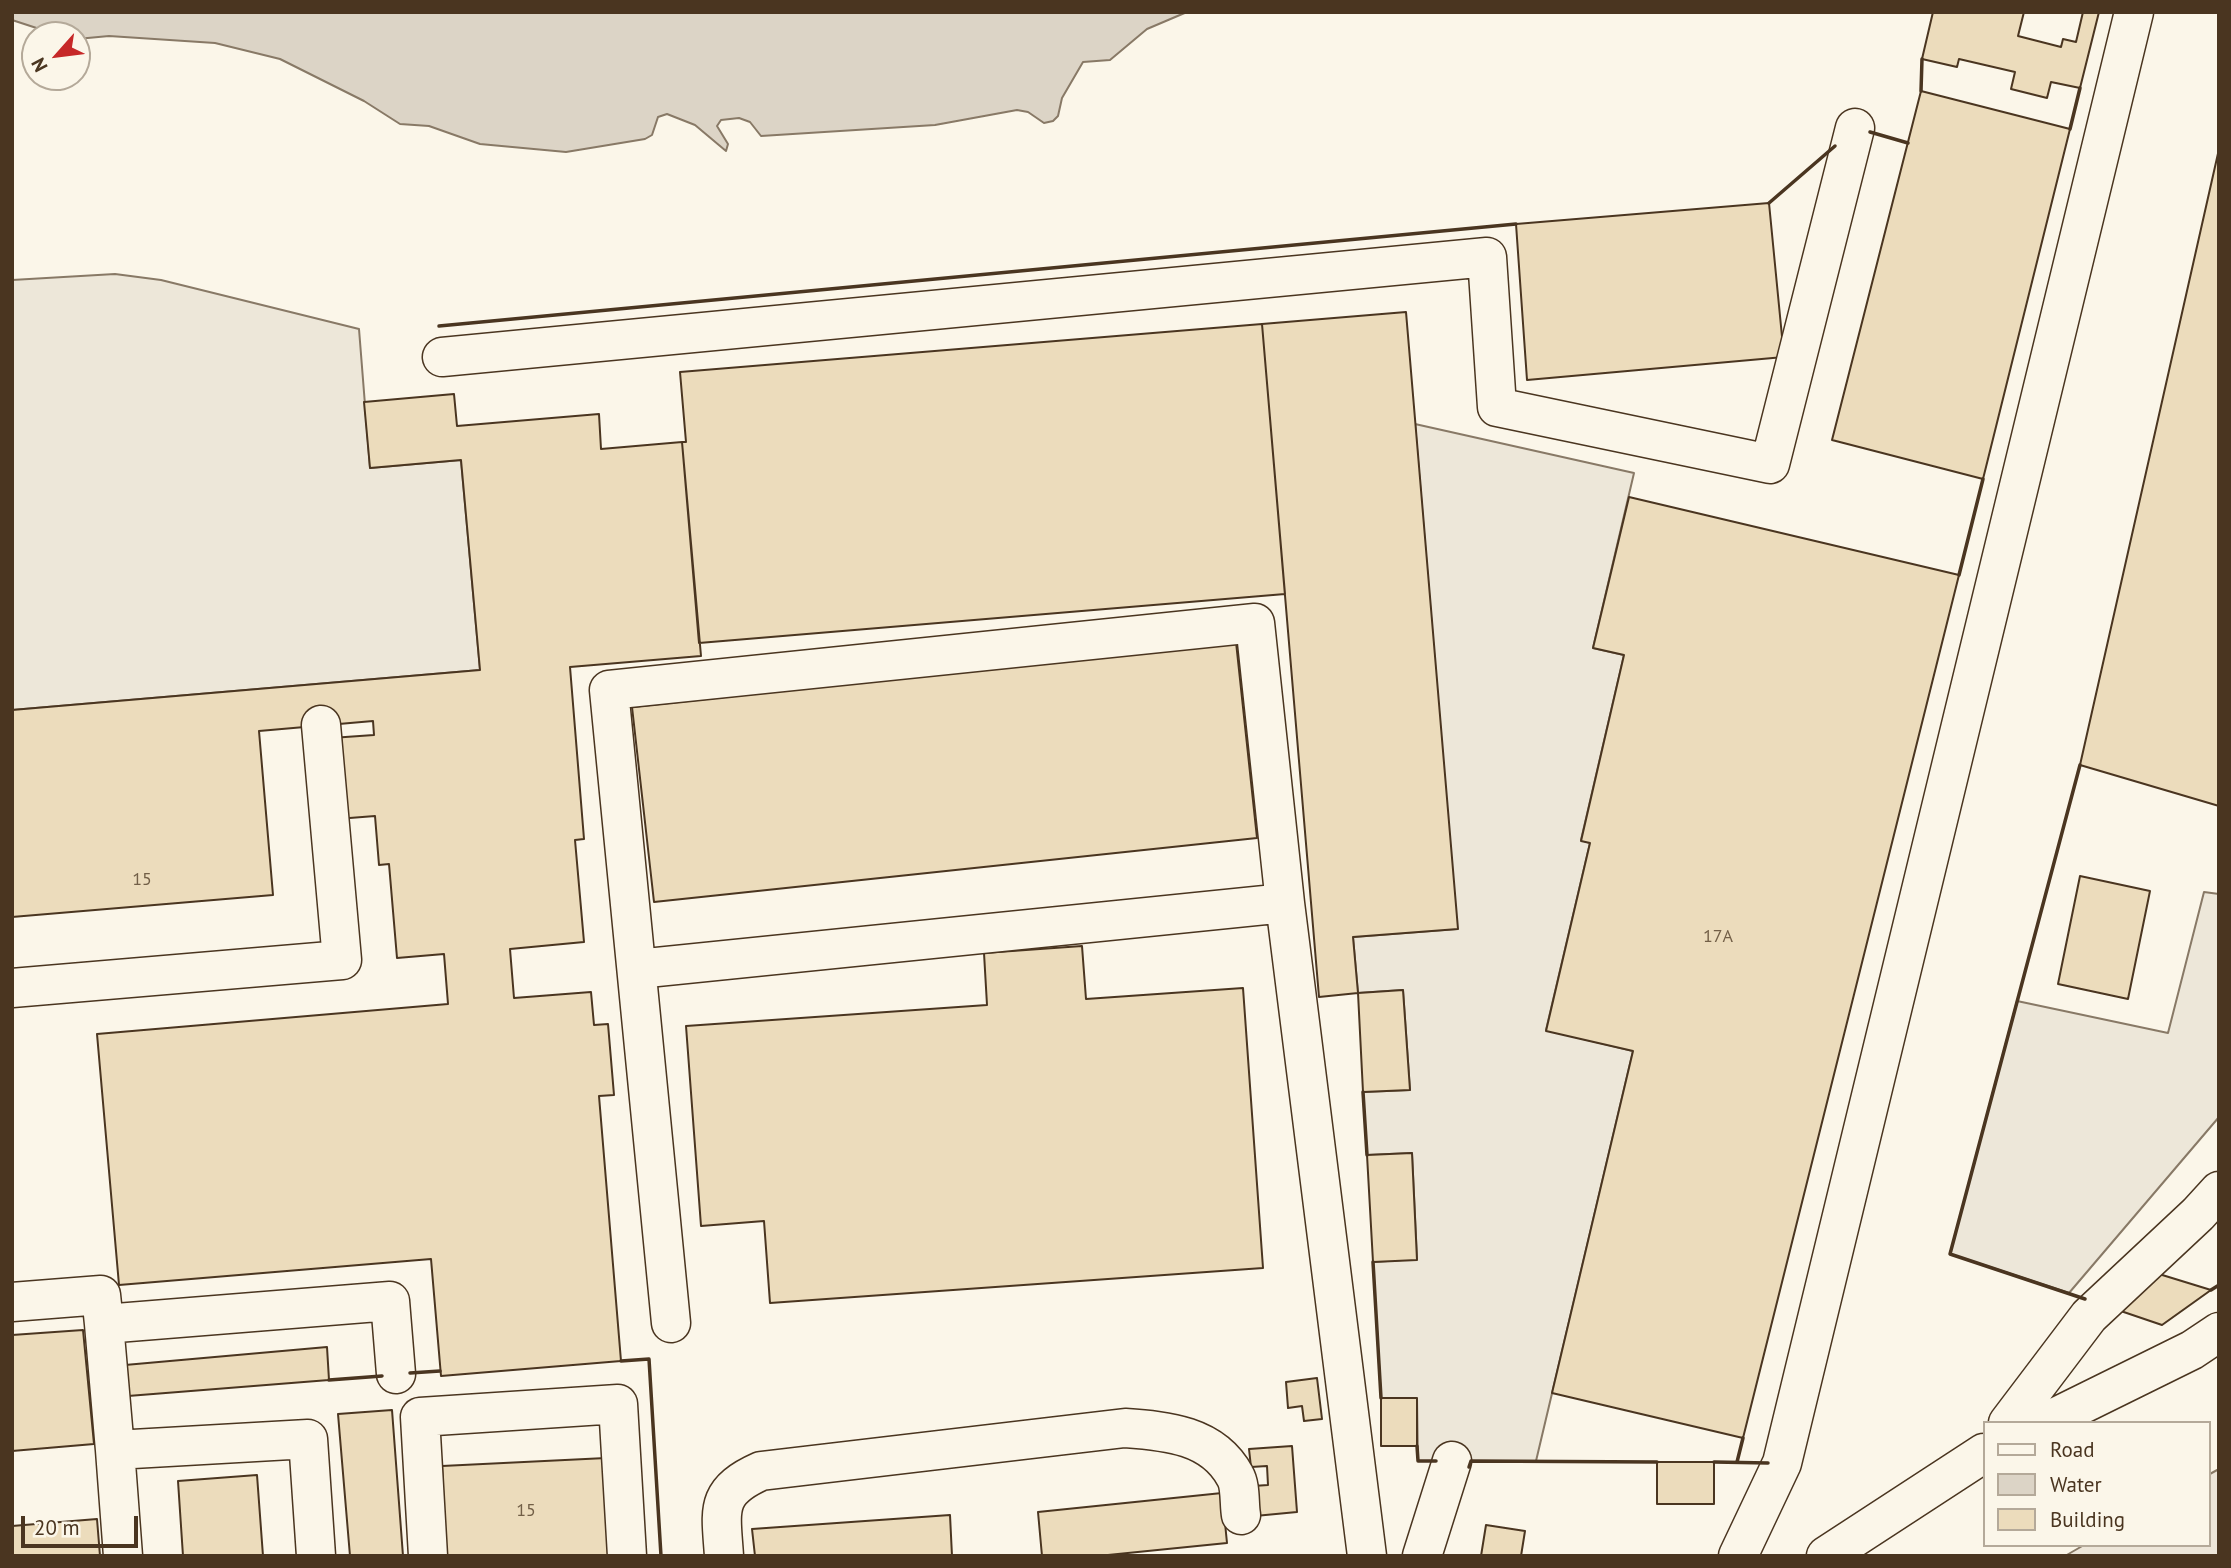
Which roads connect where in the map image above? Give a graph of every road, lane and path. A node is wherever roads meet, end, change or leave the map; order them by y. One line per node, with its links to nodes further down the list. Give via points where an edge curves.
1 (2134, 12): 27 (lane, via 1782,1463)
2 (1855, 128): 3 (lane, via 1770,464 1497,407 1487,257)
3 (442, 357)
4 (321, 725): 7 (lane, via 342,960)
5 (1285, 903): 6 (lane); 6 (lane, via 1255,623 1228,625 609,690); 25 (lane)
6 (637, 969): 10 (lane)
7 (12, 988)
8 (2219, 1191): 14 (lane, via 2089,1316)
9 (12, 1302): 11 (lane, via 102,1295)
10 (671, 1323)
11 (104, 1324): 13 (lane, via 390,1301); 16 (lane)
12 (2219, 1332): 15 (lane)
13 (396, 1374)
14 (2010, 1421)
15 (2048, 1421)
16 (115, 1450): 20 (lane); 21 (lane, via 308,1439)
17 (1982, 1454): 28 (lane)
18 (1452, 1461): 26 (lane)
19 (1241, 1515): 24 (lane, via 1236,1477 1208,1446 1170,1431 1125,1428 761,1471 736,1482 720,1509)
20 (123, 1556)
21 (316, 1556)
22 (428, 1556): 23 (lane, via 420,1417 618,1404)
23 (626, 1556)
24 (724, 1556)
25 (1367, 1556)
26 (1422, 1556)
27 (1738, 1556)
28 (1826, 1556)

